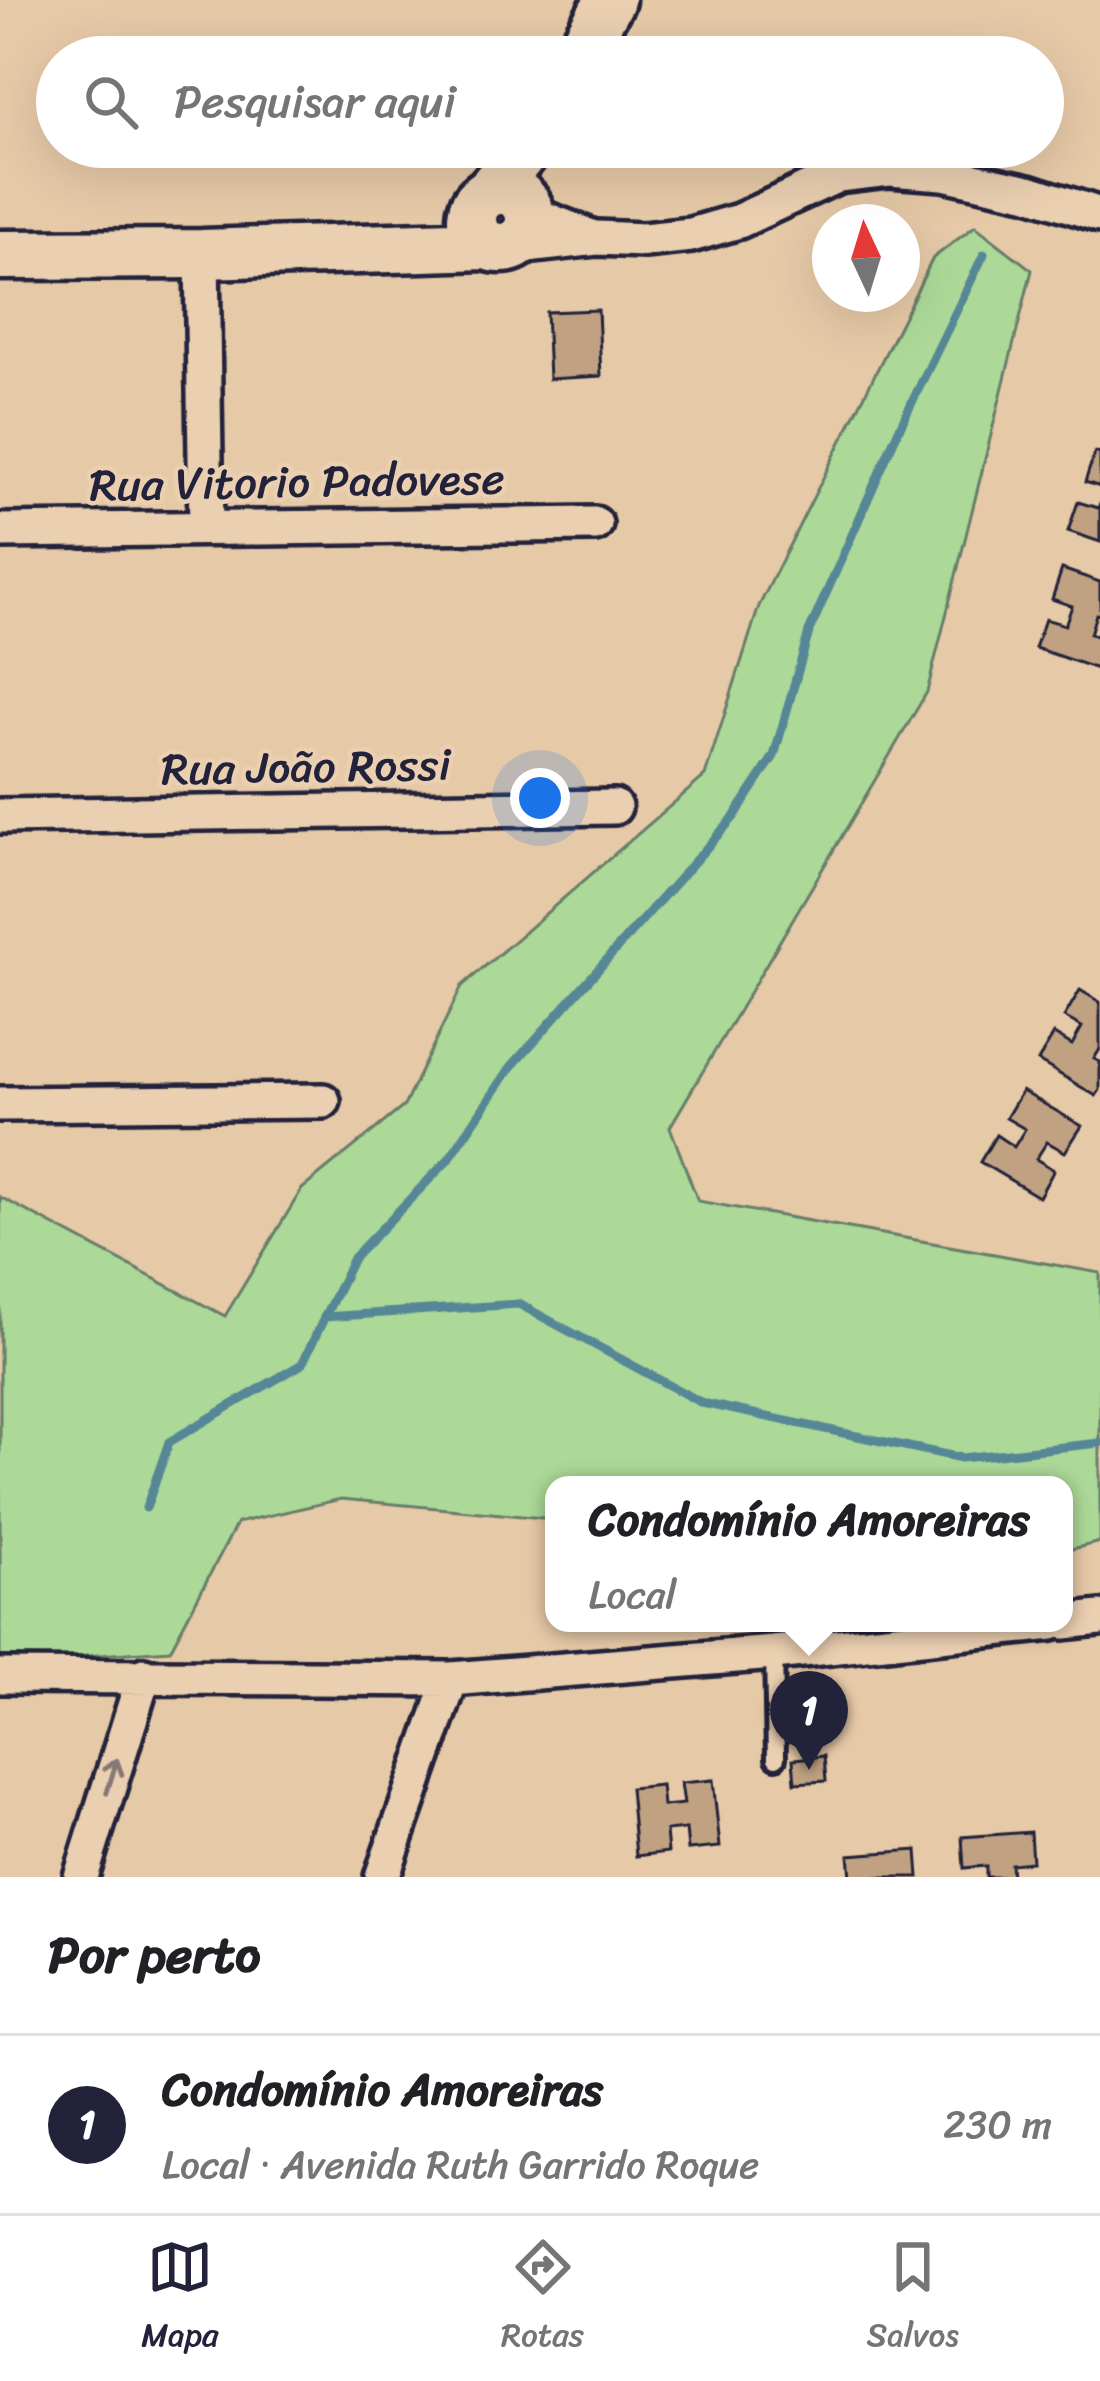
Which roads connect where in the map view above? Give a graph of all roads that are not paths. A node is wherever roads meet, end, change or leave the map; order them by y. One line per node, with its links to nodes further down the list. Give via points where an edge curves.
1 (610, 0): 2 (street)
2 (590, 36)
3 (521, 168): 5 (street)
4 (1100, 215): 5 (street, via 943,173 889,169 838,175 691,235 597,238)
5 (502, 221): 6 (street, via 406,247)
6 (202, 254): 7 (street); 9 (street)
7 (0, 255)
8 (595, 524): 9 (street, Rua Vitorio Padovese)
9 (206, 528): 10 (street, Rua Vitorio Padovese)
10 (0, 531)
11 (614, 807): 12 (street, Rua João Rossi)
12 (0, 816)
13 (323, 1101): 14 (street)
14 (0, 1104)
15 (969, 1632): 16 (street)
16 (774, 1653): 19 (street); 20 (lane)
17 (144, 1675): 18 (street); 19 (street); 21 (street, one-way to 17)
18 (0, 1676)
19 (451, 1679): 22 (street)
20 (776, 1758)
21 (80, 1877)
22 (382, 1877)

